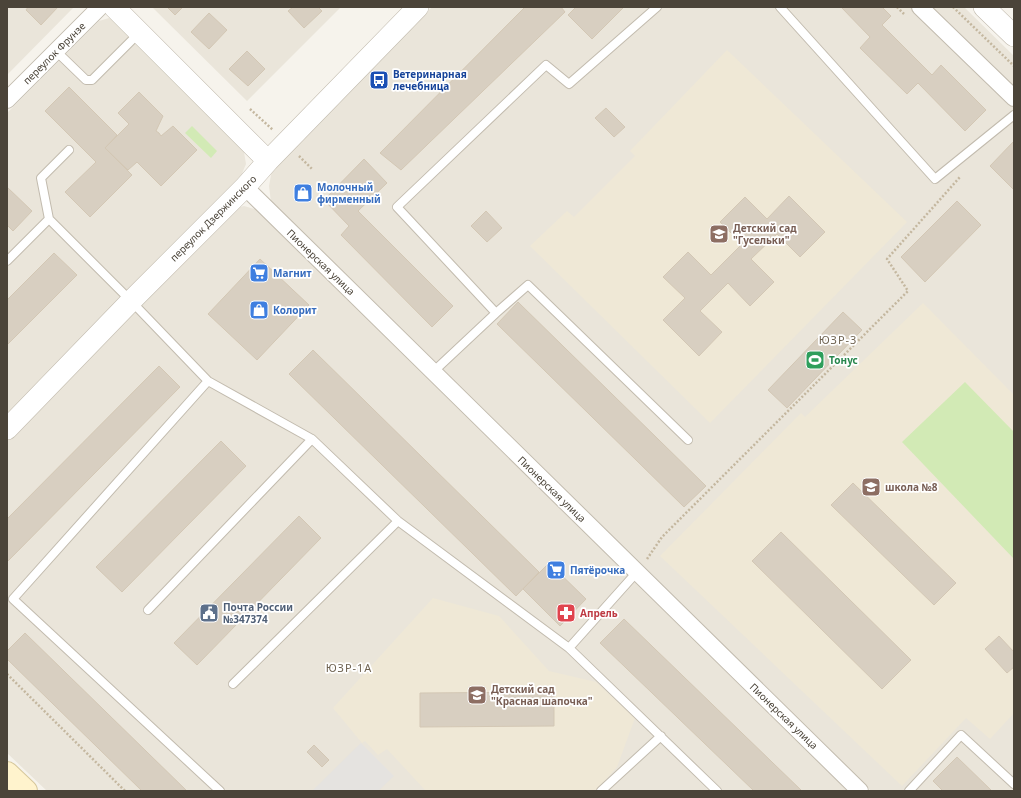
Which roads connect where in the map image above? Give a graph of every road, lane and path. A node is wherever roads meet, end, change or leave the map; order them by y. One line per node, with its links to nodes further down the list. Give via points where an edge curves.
1 (100, 7): 11 (street, переулок Фрунзе)
2 (114, 7): 9 (street)
3 (418, 7): 17 (street, переулок Дзержинского)
4 (657, 7): 23 (lane, via 569,84 546,65 398,207)
5 (780, 7): 15 (lane, via 935,179)
6 (920, 7): 13 (street)
7 (953, 7): 12 (path)
8 (984, 7): 10 (street)
9 (140, 33): 11 (lane, via 89,81); 17 (street)
10 (1014, 36)
11 (56, 51): 14 (street, переулок Фрунзе)
12 (1014, 66)
13 (1014, 98)
14 (7, 100)
15 (1014, 115)
16 (69, 150): 20 (lane, via 41,178)
17 (268, 161): 19 (street, переулок Дзержинского)
18 (962, 175): 30 (path, via 887,259 908,291 662,537)
19 (245, 187): 22 (street, переулок Дзержинского); 24 (street, Пионерская улица)
20 (49, 219): 21 (lane); 22 (lane)
21 (7, 261)
22 (131, 301): 25 (lane); 26 (street, переулок Дзержинского)
23 (496, 313): 24 (lane); 28 (lane, via 528,285)
24 (433, 372): 30 (street, Пионерская улица)
25 (208, 381): 27 (lane); 40 (lane, via 13,599)
26 (7, 430)
27 (312, 439): 29 (lane); 31 (lane)
28 (688, 440)
29 (398, 521): 32 (lane); 34 (lane)
30 (637, 572): 32 (lane); 43 (street, Пионерская улица)
31 (148, 610)
32 (569, 648): 35 (lane)
33 (7, 674): 39 (path)
34 (233, 684)
35 (661, 736): 41 (lane); 42 (lane)
36 (7, 773): 38 (main road)
37 (1014, 784): 44 (lane, via 961,735)
38 (26, 791)
39 (125, 791)
40 (220, 791)
41 (601, 791)
42 (718, 791)
43 (860, 791)
44 (909, 791)

